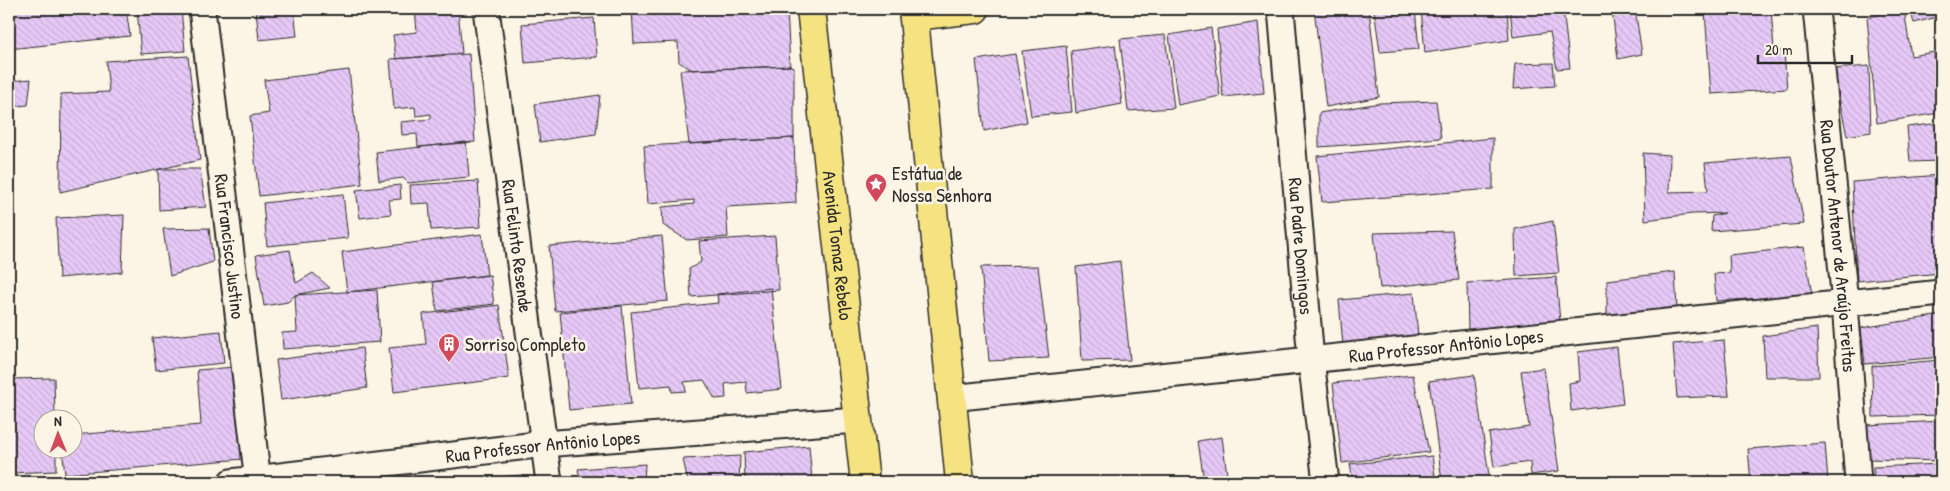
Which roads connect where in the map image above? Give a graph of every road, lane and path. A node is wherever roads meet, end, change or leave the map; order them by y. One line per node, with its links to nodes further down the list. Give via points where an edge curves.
1 (202, 9): 14 (street, Rua Francisco Justino)
2 (486, 9): 13 (street, Rua Felinto Resende)
3 (811, 9): 12 (main road, Avenida Tomaz Rebelo)
4 (975, 9): 7 (main road)
5 (1282, 9): 10 (street, Rua Padre Domingos)
6 (1816, 9): 9 (street, Rua Doutor Antenor de Araújo Freitas)
7 (914, 12): 11 (main road)
8 (1941, 292): 9 (street, Rua Professor Antônio Lopes)
9 (1845, 303): 10 (street, Rua Professor Antônio Lopes); 20 (street, Rua Doutor Antenor de Araújo Freitas)
10 (1311, 360): 11 (street, Rua Professor Antônio Lopes); 19 (street, Rua Padre Domingos)
11 (951, 398): 18 (main road)
12 (856, 420): 13 (street, Rua Professor Antônio Lopes); 17 (main road, Avenida Tomaz Rebelo)
13 (544, 444): 14 (street, Rua Professor Antônio Lopes); 16 (street, Rua Felinto Resende)
14 (258, 481): 15 (street, Rua Professor Antônio Lopes)
15 (231, 482)
16 (549, 482)
17 (865, 482)
18 (960, 482)
19 (1326, 482)
20 (1858, 482)

